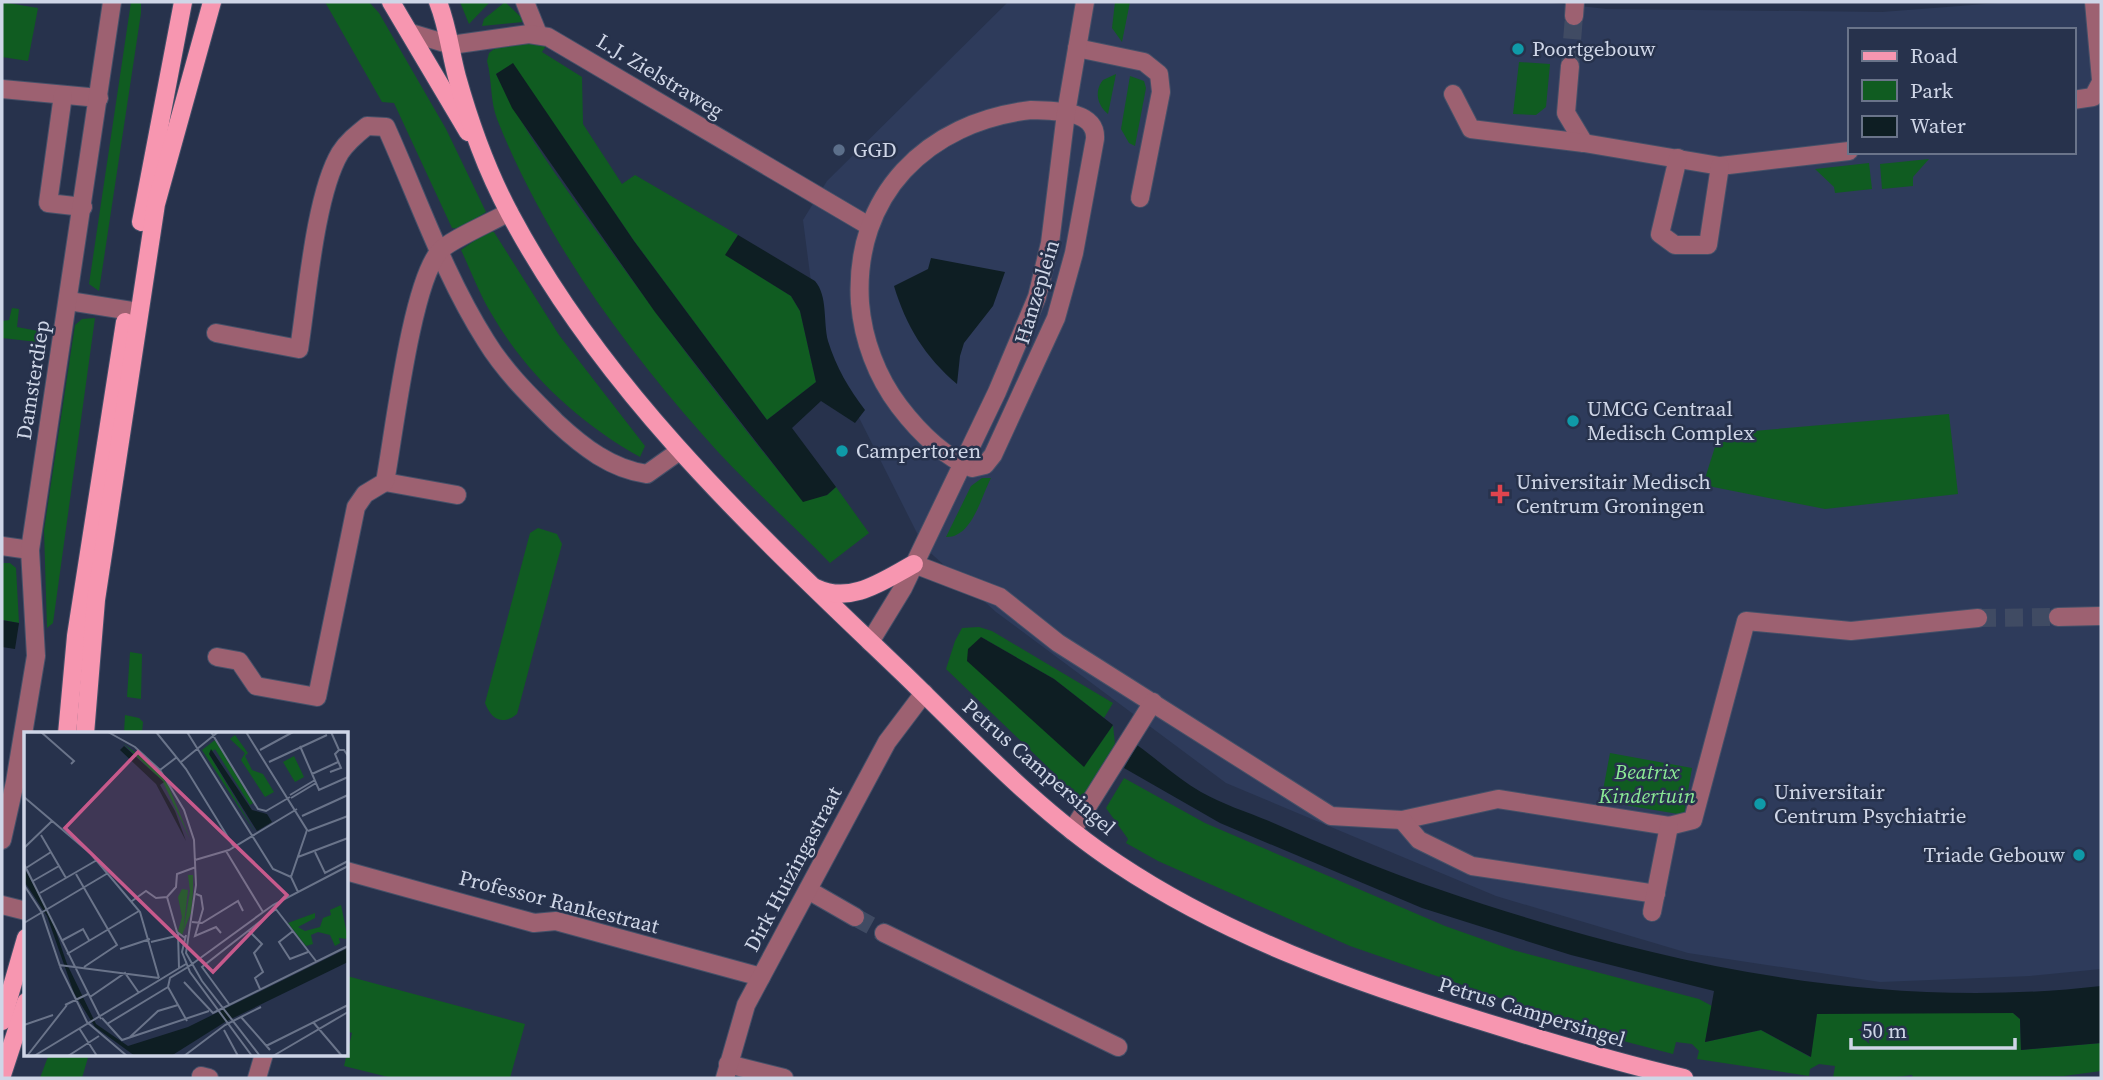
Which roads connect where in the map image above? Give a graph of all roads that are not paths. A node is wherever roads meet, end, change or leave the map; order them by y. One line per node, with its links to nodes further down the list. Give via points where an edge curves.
1 (113, 2): 18 (street, Damsterdiep)
2 (183, 2): 32 (main road, via 158,121)
3 (212, 2): 32 (main road, via 156,204)
4 (391, 2): 9 (main road, Petrus Campersingel)
5 (438, 2): 11 (main road, Petrus Campersingel)
6 (525, 2): 10 (street)
7 (1085, 2): 12 (street, Hanzeplein)
8 (2094, 2): 14 (street)
9 (411, 33): 11 (street); 21 (main road, Petrus Campersingel)
10 (538, 34): 11 (street); 29 (street, L.J. Zielstraweg)
11 (451, 45): 21 (main road, Petrus Campersingel)
12 (1077, 48): 20 (street, Hanzeplein); 26 (street, via 1144,62 1159,74 1161,92)
13 (1570, 66): 22 (street, via 1566,113)
14 (2101, 81): 19 (street, via 2093,97)
15 (2, 89): 16 (street)
16 (63, 94): 18 (street); 27 (street, via 48,203)
17 (1453, 94): 22 (street, via 1471,129)
18 (99, 98): 27 (street, Damsterdiep)
19 (2075, 100)
20 (1066, 113): 29 (street, Hanzeplein, via 1008,113 943,137 906,167); 35 (street, Hanzeplein, via 1055,213 1037,297); 35 (street, Hanzeplein, via 1086,119 1096,133 1066,286 1045,348 990,461 978,468)
21 (476, 143): 28 (main road, Petrus Campersingel)
22 (1584, 143): 24 (street)
23 (1848, 151): 25 (street)
24 (1678, 158): 25 (street); 25 (street, via 1660,234 1675,245 1708,245)
25 (1720, 166)
26 (1140, 198)
27 (83, 207): 31 (street, Damsterdiep)
28 (509, 212): 30 (street); 34 (main road, Petrus Campersingel, via 586,338)
29 (869, 226): 35 (street, Hanzeplein, via 860,291 872,358 909,419)
30 (439, 250): 33 (street, via 386,127 367,126 339,155 321,210 299,349); 34 (street, via 485,340 518,384 569,434 622,470 647,474); 36 (street, via 417,305)
31 (69, 300): 32 (street, Damsterdiep); 39 (street, Damsterdiep)
32 (132, 311): 49 (main road, via 76,636); 50 (main road, via 96,600)
33 (216, 333)
34 (678, 452): 41 (main road, Petrus Campersingel)
35 (961, 463): 40 (street, Hanzeplein)
36 (386, 482): 37 (street); 46 (street, via 365,494 356,507 317,697 256,686 239,661)
37 (457, 495)
38 (2, 547): 39 (street)
39 (30, 550): 54 (street, Damsterdiep, via 36,656)
40 (914, 564): 41 (main road, via 857,593 832,594); 45 (street, Hanzeplein); 48 (street, via 1000,597 1058,643)
41 (811, 585): 45 (main road, Petrus Campersingel)
42 (2101, 616): 43 (street)
43 (2058, 617)
44 (1978, 618): 52 (street, via 1851,631 1746,621 1693,820)
45 (870, 642): 47 (main road, Petrus Campersingel)
46 (216, 657)
47 (924, 694): 53 (main road, Petrus Campersingel); 56 (street, Dirk Huizingastraat, via 887,742)
48 (1153, 702): 51 (street, via 1331,816); 53 (street)
49 (67, 732)
50 (85, 732)
51 (1402, 820): 52 (street, via 1499,799); 52 (street, via 1419,840 1472,866 1654,903)
52 (1669, 826)
53 (1072, 831): 71 (main road, Petrus Campersingel, via 1119,865 1207,915 1358,983 1614,1062)
54 (2, 839)
55 (348, 872): 62 (street, Professor Rankestraat, via 534,923 556,921)
56 (808, 890): 59 (street); 62 (street, Dirk Huizingastraat)
57 (2, 905): 58 (street)
58 (24, 910)
59 (855, 917)
60 (884, 933): 65 (street)
61 (24, 945): 64 (main road)
62 (761, 977): 67 (street, Dirk Huizingastraat, via 746,1005)
63 (24, 1008): 68 (main road)
64 (2, 1021)
65 (1118, 1046)
66 (263, 1056): 69 (street)
67 (726, 1071): 70 (street)
68 (2, 1075)
69 (257, 1078)
70 (784, 1078)
71 (1684, 1078)

